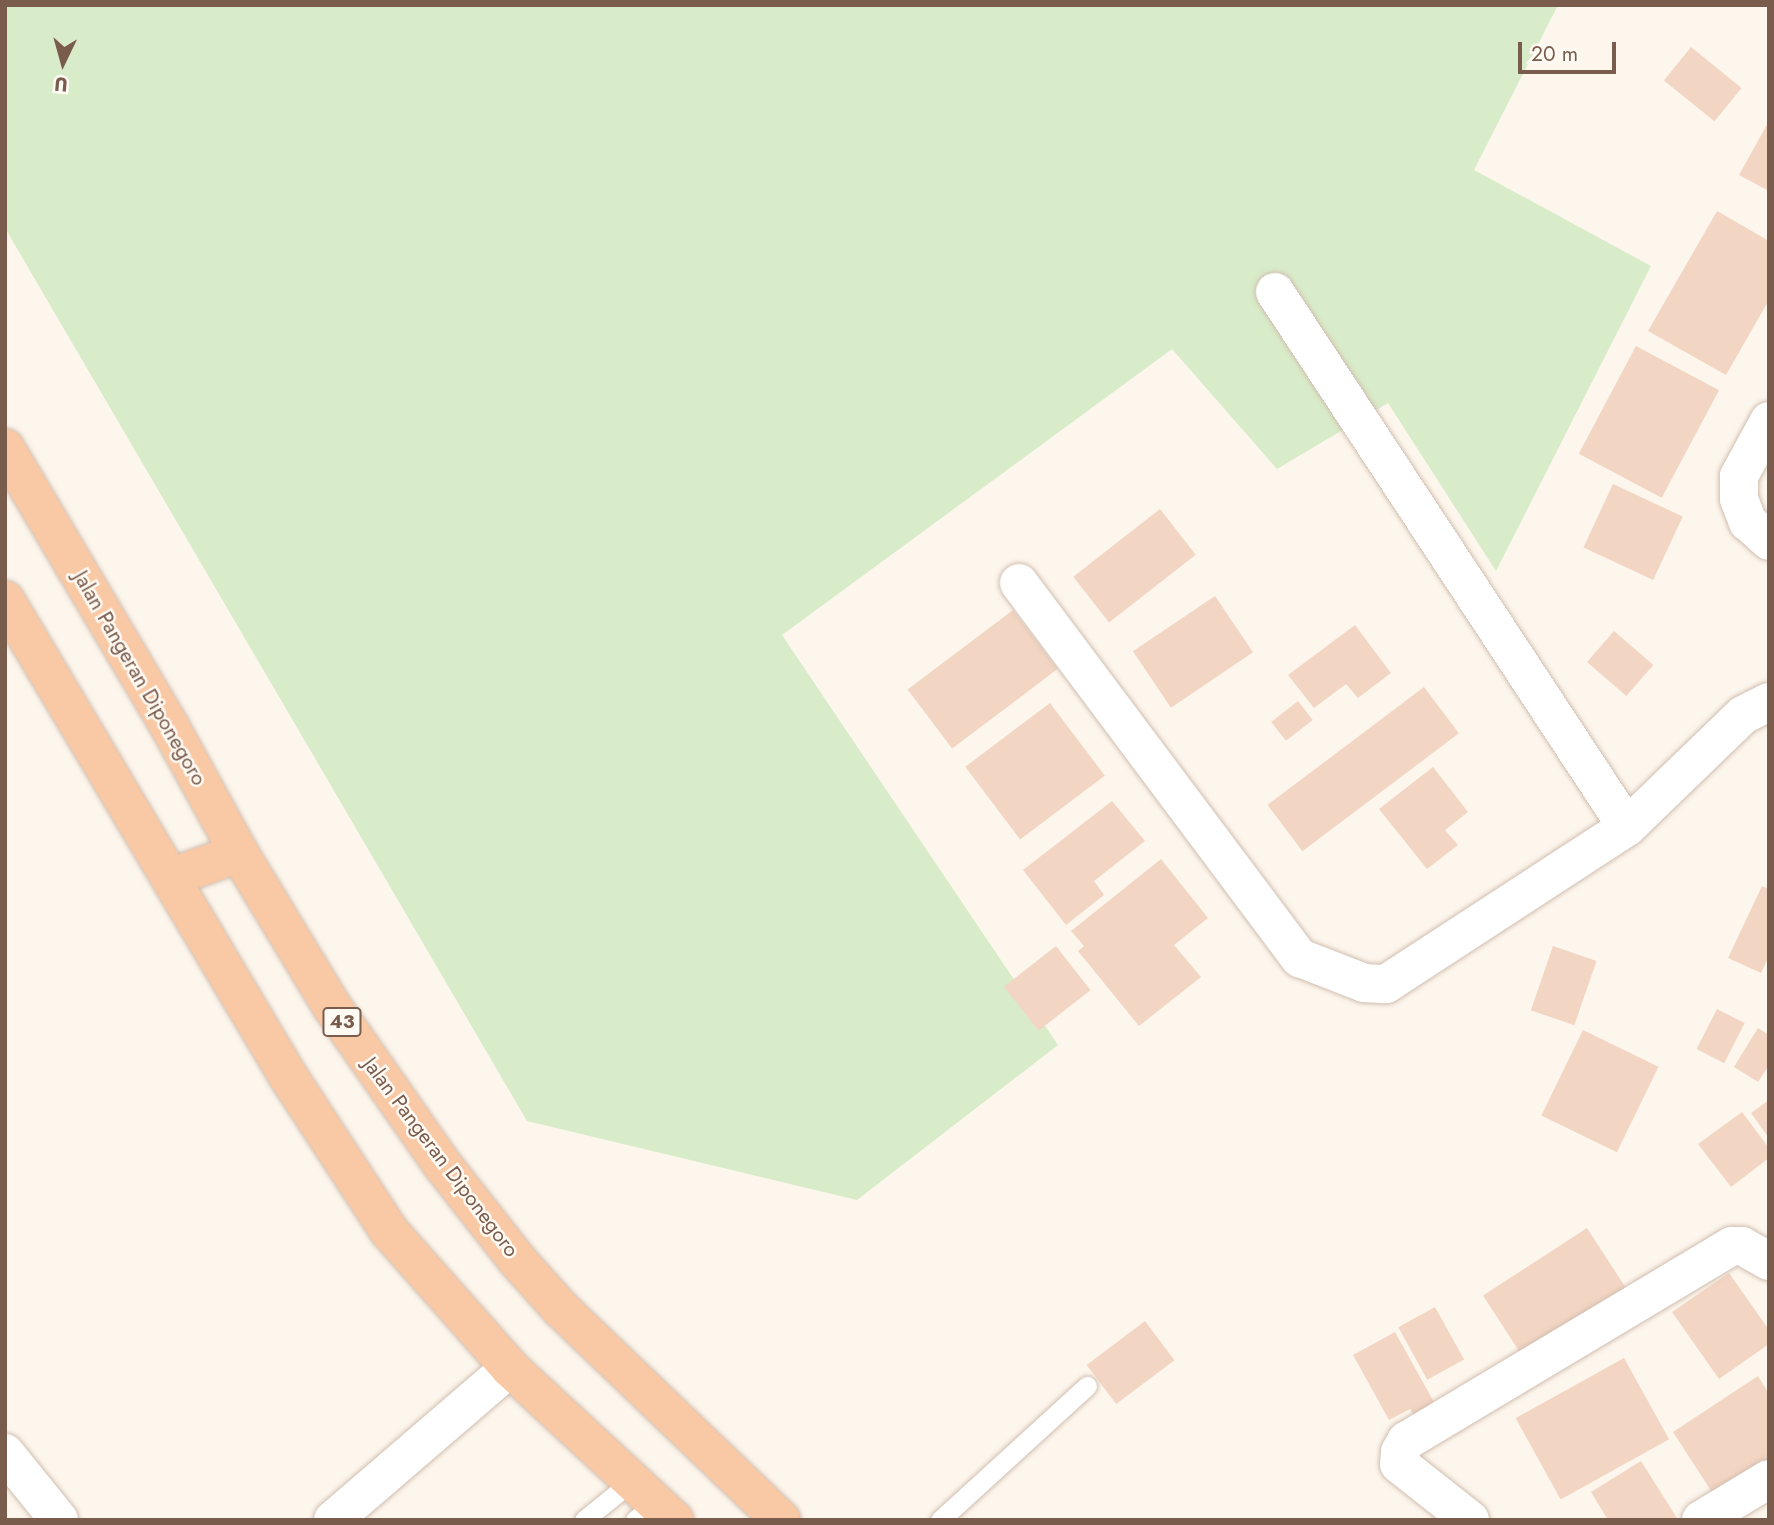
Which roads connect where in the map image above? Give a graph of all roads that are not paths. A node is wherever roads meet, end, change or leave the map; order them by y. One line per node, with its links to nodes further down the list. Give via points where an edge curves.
1 (1275, 292): 8 (street)
2 (1769, 421): 4 (street, via 1739,476 1739,499 1748,522)
3 (5, 448): 9 (highway, Jalan Pangeran Diponegoro / 43)
4 (1769, 541)
5 (1019, 583): 8 (street, via 1300,958 1364,984 1386,984)
6 (5, 600): 10 (highway)
7 (1769, 702): 8 (street, via 1742,715)
8 (1627, 827)
9 (239, 853): 10 (highway); 20 (highway, Jalan Pangeran Diponegoro / 43, via 392,1096 517,1260)
10 (172, 877): 12 (highway, via 288,1076 389,1231)
11 (1769, 1261): 22 (street, via 1742,1246 1732,1246 1406,1441 1399,1464)
12 (510, 1368): 16 (highway); 18 (street)
13 (1087, 1386): 21 (lane)
14 (5, 1454): 17 (street)
15 (1769, 1479): 23 (street)
16 (649, 1506): 19 (lane)
17 (58, 1520)
18 (333, 1520)
19 (584, 1520)
20 (781, 1520)
21 (940, 1520)
22 (1471, 1520)
23 (1701, 1520)

